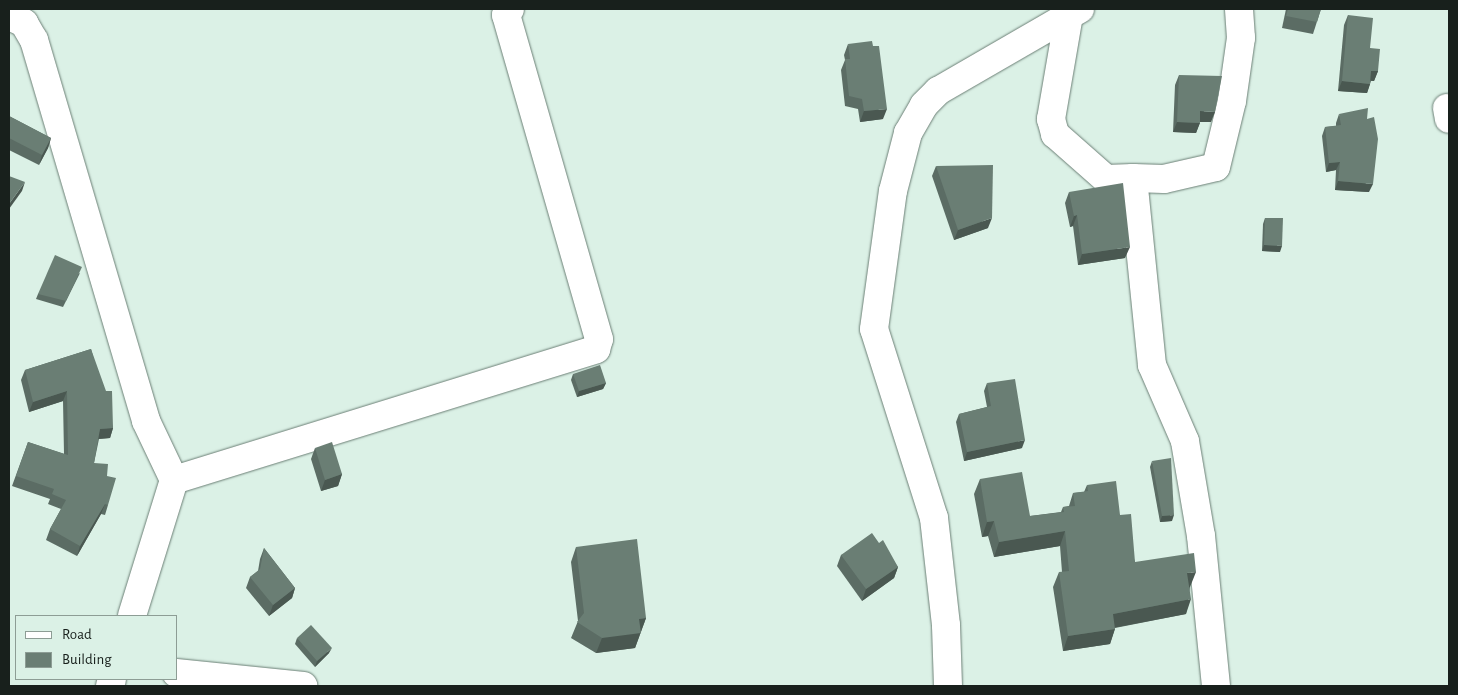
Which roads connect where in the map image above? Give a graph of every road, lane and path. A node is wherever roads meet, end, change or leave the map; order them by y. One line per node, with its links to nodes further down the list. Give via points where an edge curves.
1 (510, 9): 6 (street, via 506,15 599,340 596,349)
2 (1239, 9): 5 (street, via 1241,38 1232,101 1216,167 1164,179)
3 (1073, 11): 5 (street, via 1051,118 1055,134 1106,179); 10 (street, via 938,91 924,105 908,133 892,191 874,328 934,518 946,625)
4 (9, 16): 6 (street, via 24,24 34,40 146,421)
5 (1133, 178): 11 (street, via 1152,365 1185,441 1201,536)
6 (174, 480): 7 (street)
7 (132, 615)
8 (178, 673): 9 (street)
9 (303, 686)
10 (948, 686)
11 (1216, 686)

